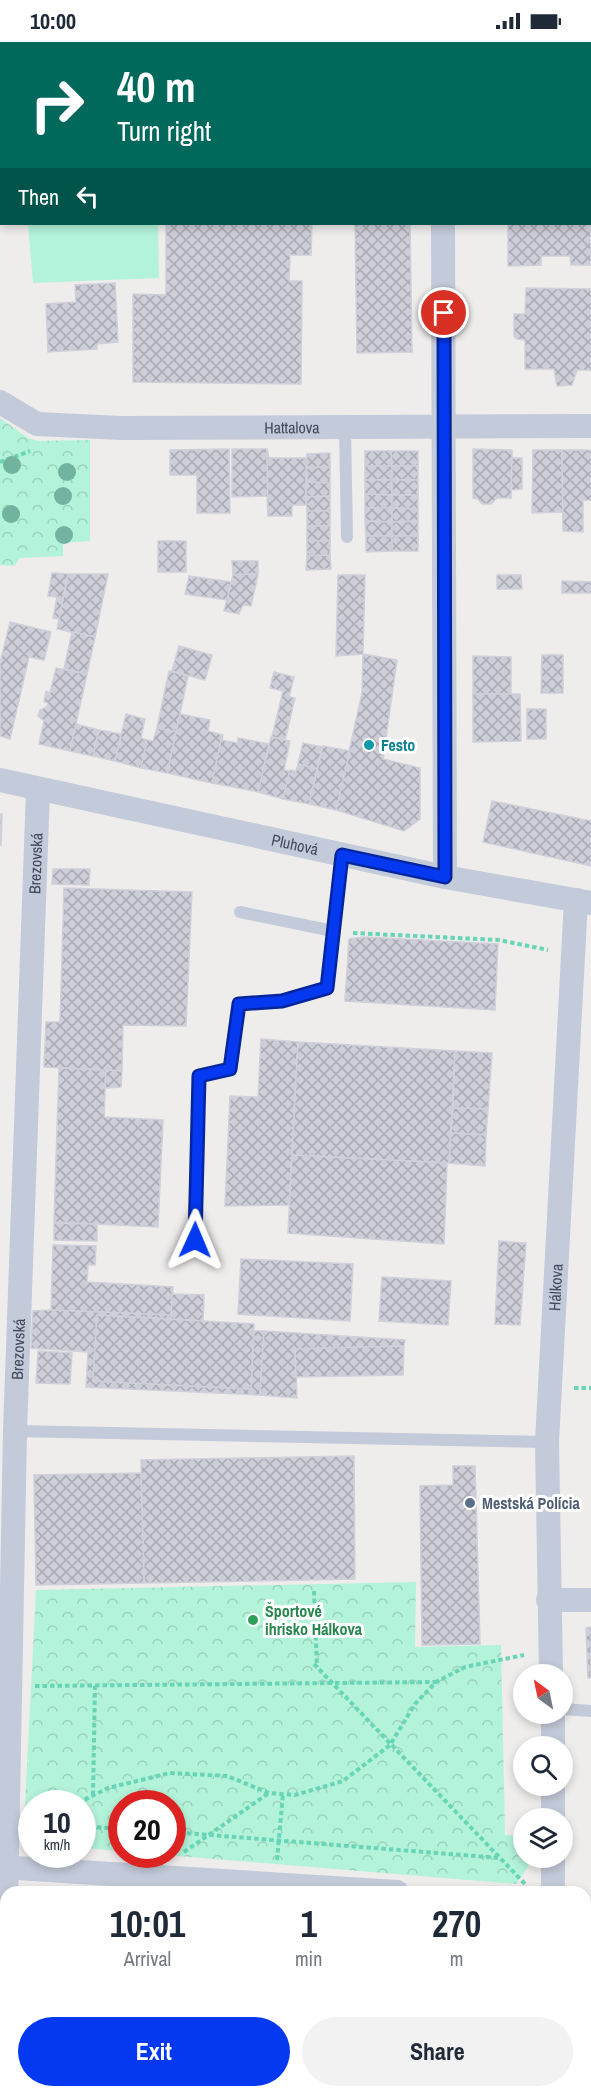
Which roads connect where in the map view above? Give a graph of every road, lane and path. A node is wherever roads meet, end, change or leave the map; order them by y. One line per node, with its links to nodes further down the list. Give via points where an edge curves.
1 (443, 225): 3 (street)
2 (0, 402): 4 (street, Hattalova, via 45,425)
3 (445, 425): 4 (street, Hattalova); 5 (street, Hattalova); 12 (street)
4 (345, 426): 8 (lane)
5 (591, 426)
6 (36, 447): 7 (path)
7 (0, 462)
8 (347, 537)
9 (0, 780): 10 (street, Pluhová)
10 (38, 790): 11 (street, Pluhová); 20 (street, Brezovská)
11 (342, 855): 12 (street, Pluhová); 15 (lane)
12 (445, 877): 13 (street, Pluhová)
13 (584, 901): 21 (street, Hálkova)
14 (240, 912): 15 (lane)
15 (333, 932): 16 (path, via 499,940); 17 (lane, via 327,988 282,1001 239,1004 230,1069 199,1076)
16 (546, 950)
17 (195, 1240)
18 (573, 1388): 19 (path)
19 (591, 1388)
20 (15, 1431): 21 (lane); 30 (street, Brezovská)
21 (547, 1442): 23 (street, Hálkova)
22 (314, 1591): 28 (path, via 315,1666)
23 (548, 1600): 24 (street); 26 (street, Hálkova)
24 (591, 1600)
25 (528, 1655): 27 (path, via 465,1667)
26 (551, 1664)
27 (436, 1682): 28 (path); 33 (path, via 416,1704)
28 (332, 1684): 29 (path); 33 (path)
29 (95, 1686): 30 (path); 34 (path)
30 (9, 1687): 42 (street, Brezovská)
31 (573, 1710): 32 (lane)
32 (591, 1711)
33 (390, 1745): 37 (path, via 343,1781 294,1795); 41 (path)
34 (93, 1790)
35 (269, 1793): 36 (path, via 227,1776 171,1773 116,1785); 37 (path); 39 (path)
36 (96, 1794)
37 (283, 1794): 40 (path)
38 (186, 1833): 39 (path)
39 (207, 1835): 40 (path); 44 (path, via 178,1857)
40 (278, 1840): 41 (path); 45 (path)
41 (500, 1858): 48 (path)
42 (2, 1868): 44 (street); 46 (street, Brezovská)
43 (553, 1868): 49 (street)
44 (177, 1878): 45 (street)
45 (276, 1884): 47 (street)
46 (4, 1886)
47 (306, 1886)
48 (527, 1886)
49 (553, 1886)

